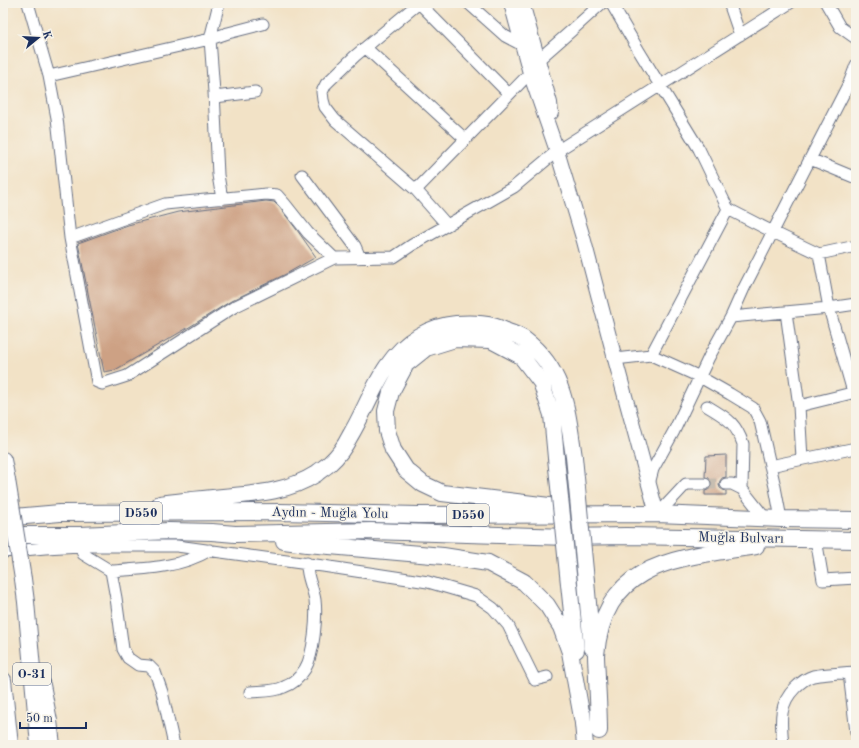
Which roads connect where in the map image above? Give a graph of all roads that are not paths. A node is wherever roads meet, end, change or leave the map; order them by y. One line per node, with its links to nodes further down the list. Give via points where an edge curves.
1 (28, 3): 21 (street)
2 (219, 3): 15 (street)
3 (419, 3): 17 (street); 24 (street)
4 (468, 3): 16 (street, via 505,36)
5 (511, 3): 16 (main road)
6 (522, 3): 18 (main road)
7 (602, 3): 18 (street)
8 (611, 3): 22 (street)
9 (729, 3): 13 (street)
10 (826, 3): 14 (street, via 840,27)
11 (785, 5): 13 (street)
12 (263, 24): 15 (street)
13 (740, 35): 22 (street)
14 (856, 37)
15 (210, 38): 21 (street); 25 (street)
16 (522, 45): 20 (main road)
17 (366, 48): 26 (street); 31 (street, via 326,84 322,92 325,107 335,120)
18 (538, 60): 27 (main road, via 550,103)
19 (856, 65): 28 (street)
20 (530, 73): 24 (street); 27 (main road)
21 (49, 76): 36 (street, via 57,118)
22 (661, 85): 27 (street); 33 (street, via 699,149)
23 (255, 92): 25 (street)
24 (509, 94): 26 (street)
25 (215, 97): 32 (street, via 218,175)
26 (465, 140): 31 (street)
27 (557, 151): 34 (street, via 514,187); 46 (main road)
28 (810, 159): 30 (street); 35 (street)
29 (302, 175): 40 (street, via 355,246)
30 (856, 178)
31 (416, 190): 34 (street)
32 (222, 199): 36 (street, via 165,204); 39 (street, via 278,195 308,233)
33 (728, 209): 35 (street); 45 (street)
34 (447, 225): 40 (street, via 394,257)
35 (773, 232): 38 (street); 44 (street)
36 (70, 238): 39 (street, via 97,382 102,384 128,376 234,307)
37 (856, 246): 38 (street)
38 (818, 254): 42 (street)
39 (334, 258): 40 (street)
40 (358, 258)
41 (856, 304): 42 (street)
42 (829, 308): 43 (street); 48 (street)
43 (786, 312): 44 (street); 50 (street)
44 (731, 318): 47 (street)
45 (651, 355): 46 (street); 47 (street)
46 (615, 360): 57 (main road)
47 (700, 377): 54 (street, via 753,408 760,421); 57 (street, via 653,469)
48 (854, 392): 50 (street)
49 (707, 406): 58 (street, via 729,420 741,438)
50 (799, 406): 52 (street)
51 (856, 448): 52 (street)
52 (802, 459): 54 (street)
53 (3, 460): 77 (highway, O-31, bridge)
54 (770, 466): 63 (street)
55 (706, 484): 60 (street, via 686,484)
56 (726, 484): 58 (street)
57 (649, 485): 60 (main road)
58 (742, 489): 62 (street)
59 (60, 513): 60 (highway, Aydın - Muğla Yolu / D550); 61 (highway, Aydın - Muğla Yolu / D550); 84 (highway, bridge, via 263,493 300,482 330,463 344,446 388,363 412,340 427,331 446,325 473,322 500,328 524,340 541,355 555,374 563,395 574,457)
60 (655, 514): 62 (highway, Muğla Bulvarı / D550); 82 (highway, bridge, via 610,509 544,505 442,493 423,484 406,470 393,450 387,431 386,411 391,392 406,364 426,348 454,339 491,340 521,356 541,382 552,415 556,458 569,584 576,647)
61 (3, 518)
62 (765, 518): 63 (highway, Muğla Bulvarı / D550)
63 (781, 519): 64 (highway, Muğla Bulvarı / D550)
64 (856, 520)
65 (235, 534): 67 (highway, Aydın - Muğla Yolu / D550, via 371,532); 70 (highway, Aydın - Muğla Yolu / D550, via 168,531); 82 (highway, via 488,563 524,582 547,605 561,627 570,652)
66 (3, 535): 70 (highway, Aydın - Muğla Yolu / D550)
67 (626, 536): 68 (highway, Muğla Bulvarı / D550)
68 (796, 539): 69 (highway, Muğla Bulvarı / D550); 84 (highway, via 680,558 644,572 626,585 614,598 604,618 599,637 596,656)
69 (816, 539): 71 (highway, Muğla Bulvarı / D550); 76 (street, via 823,580)
70 (80, 540): 72 (street); 73 (street, via 45,548); 75 (street, via 83,554)
71 (856, 540)
72 (210, 550): 74 (street); 75 (street, via 186,561 155,568)
73 (3, 552)
74 (307, 564): 79 (street, via 428,582 476,596 493,608 508,625 535,680); 81 (street, via 316,615 306,668 297,680 278,690)
75 (110, 571): 88 (street, via 123,649 128,658 138,665 149,666 155,672)
76 (856, 578)
77 (26, 602): 86 (highway, O-31); 87 (highway, via 50,721)
78 (852, 672): 83 (street); 90 (street, via 812,676 791,692 784,704 781,723)
79 (547, 677)
80 (3, 680): 85 (highway, O-31)
81 (250, 692)
82 (583, 723): 89 (highway)
83 (856, 732)
84 (600, 738)
85 (10, 745)
86 (39, 745)
87 (52, 745)
88 (174, 745)
89 (585, 745)
90 (783, 745)

